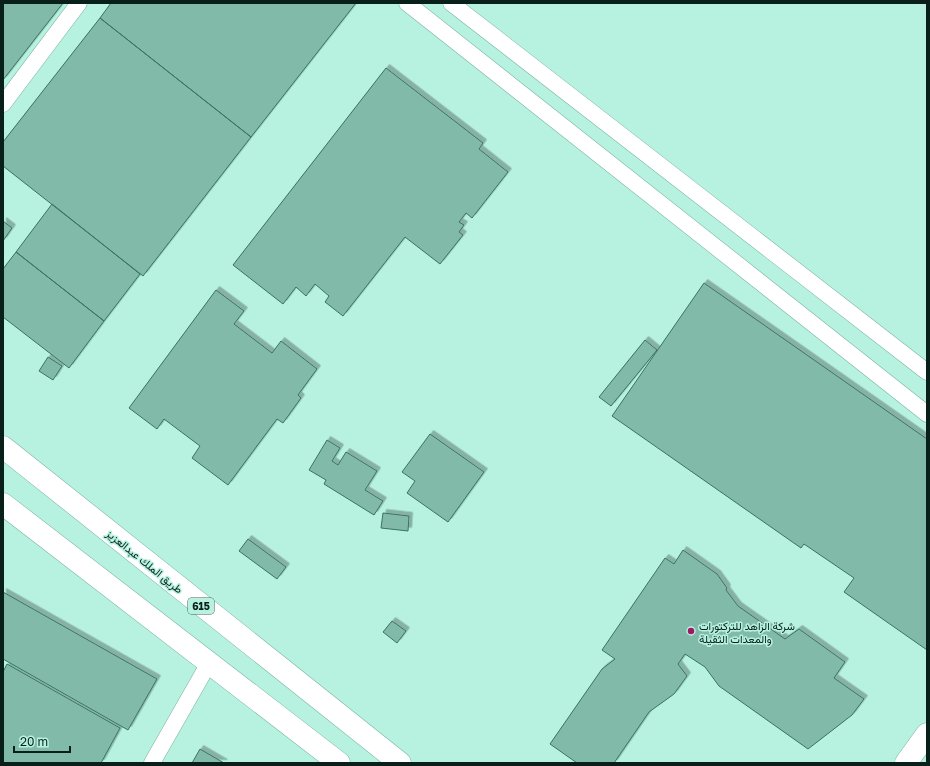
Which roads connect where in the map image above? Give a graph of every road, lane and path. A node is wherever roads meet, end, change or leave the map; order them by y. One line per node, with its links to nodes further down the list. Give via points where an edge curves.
1 (79, 3): 4 (street)
2 (407, 3): 6 (street)
3 (451, 3): 5 (street)
4 (3, 104)
5 (927, 372)
6 (927, 414)
7 (3, 447): 13 (main road, طريق الملك عبدالعزيز / 615)
8 (3, 504): 9 (main road)
9 (209, 663): 11 (street); 12 (main road)
10 (927, 734): 14 (main road)
11 (152, 763)
12 (339, 763)
13 (400, 763)
14 (906, 763)

